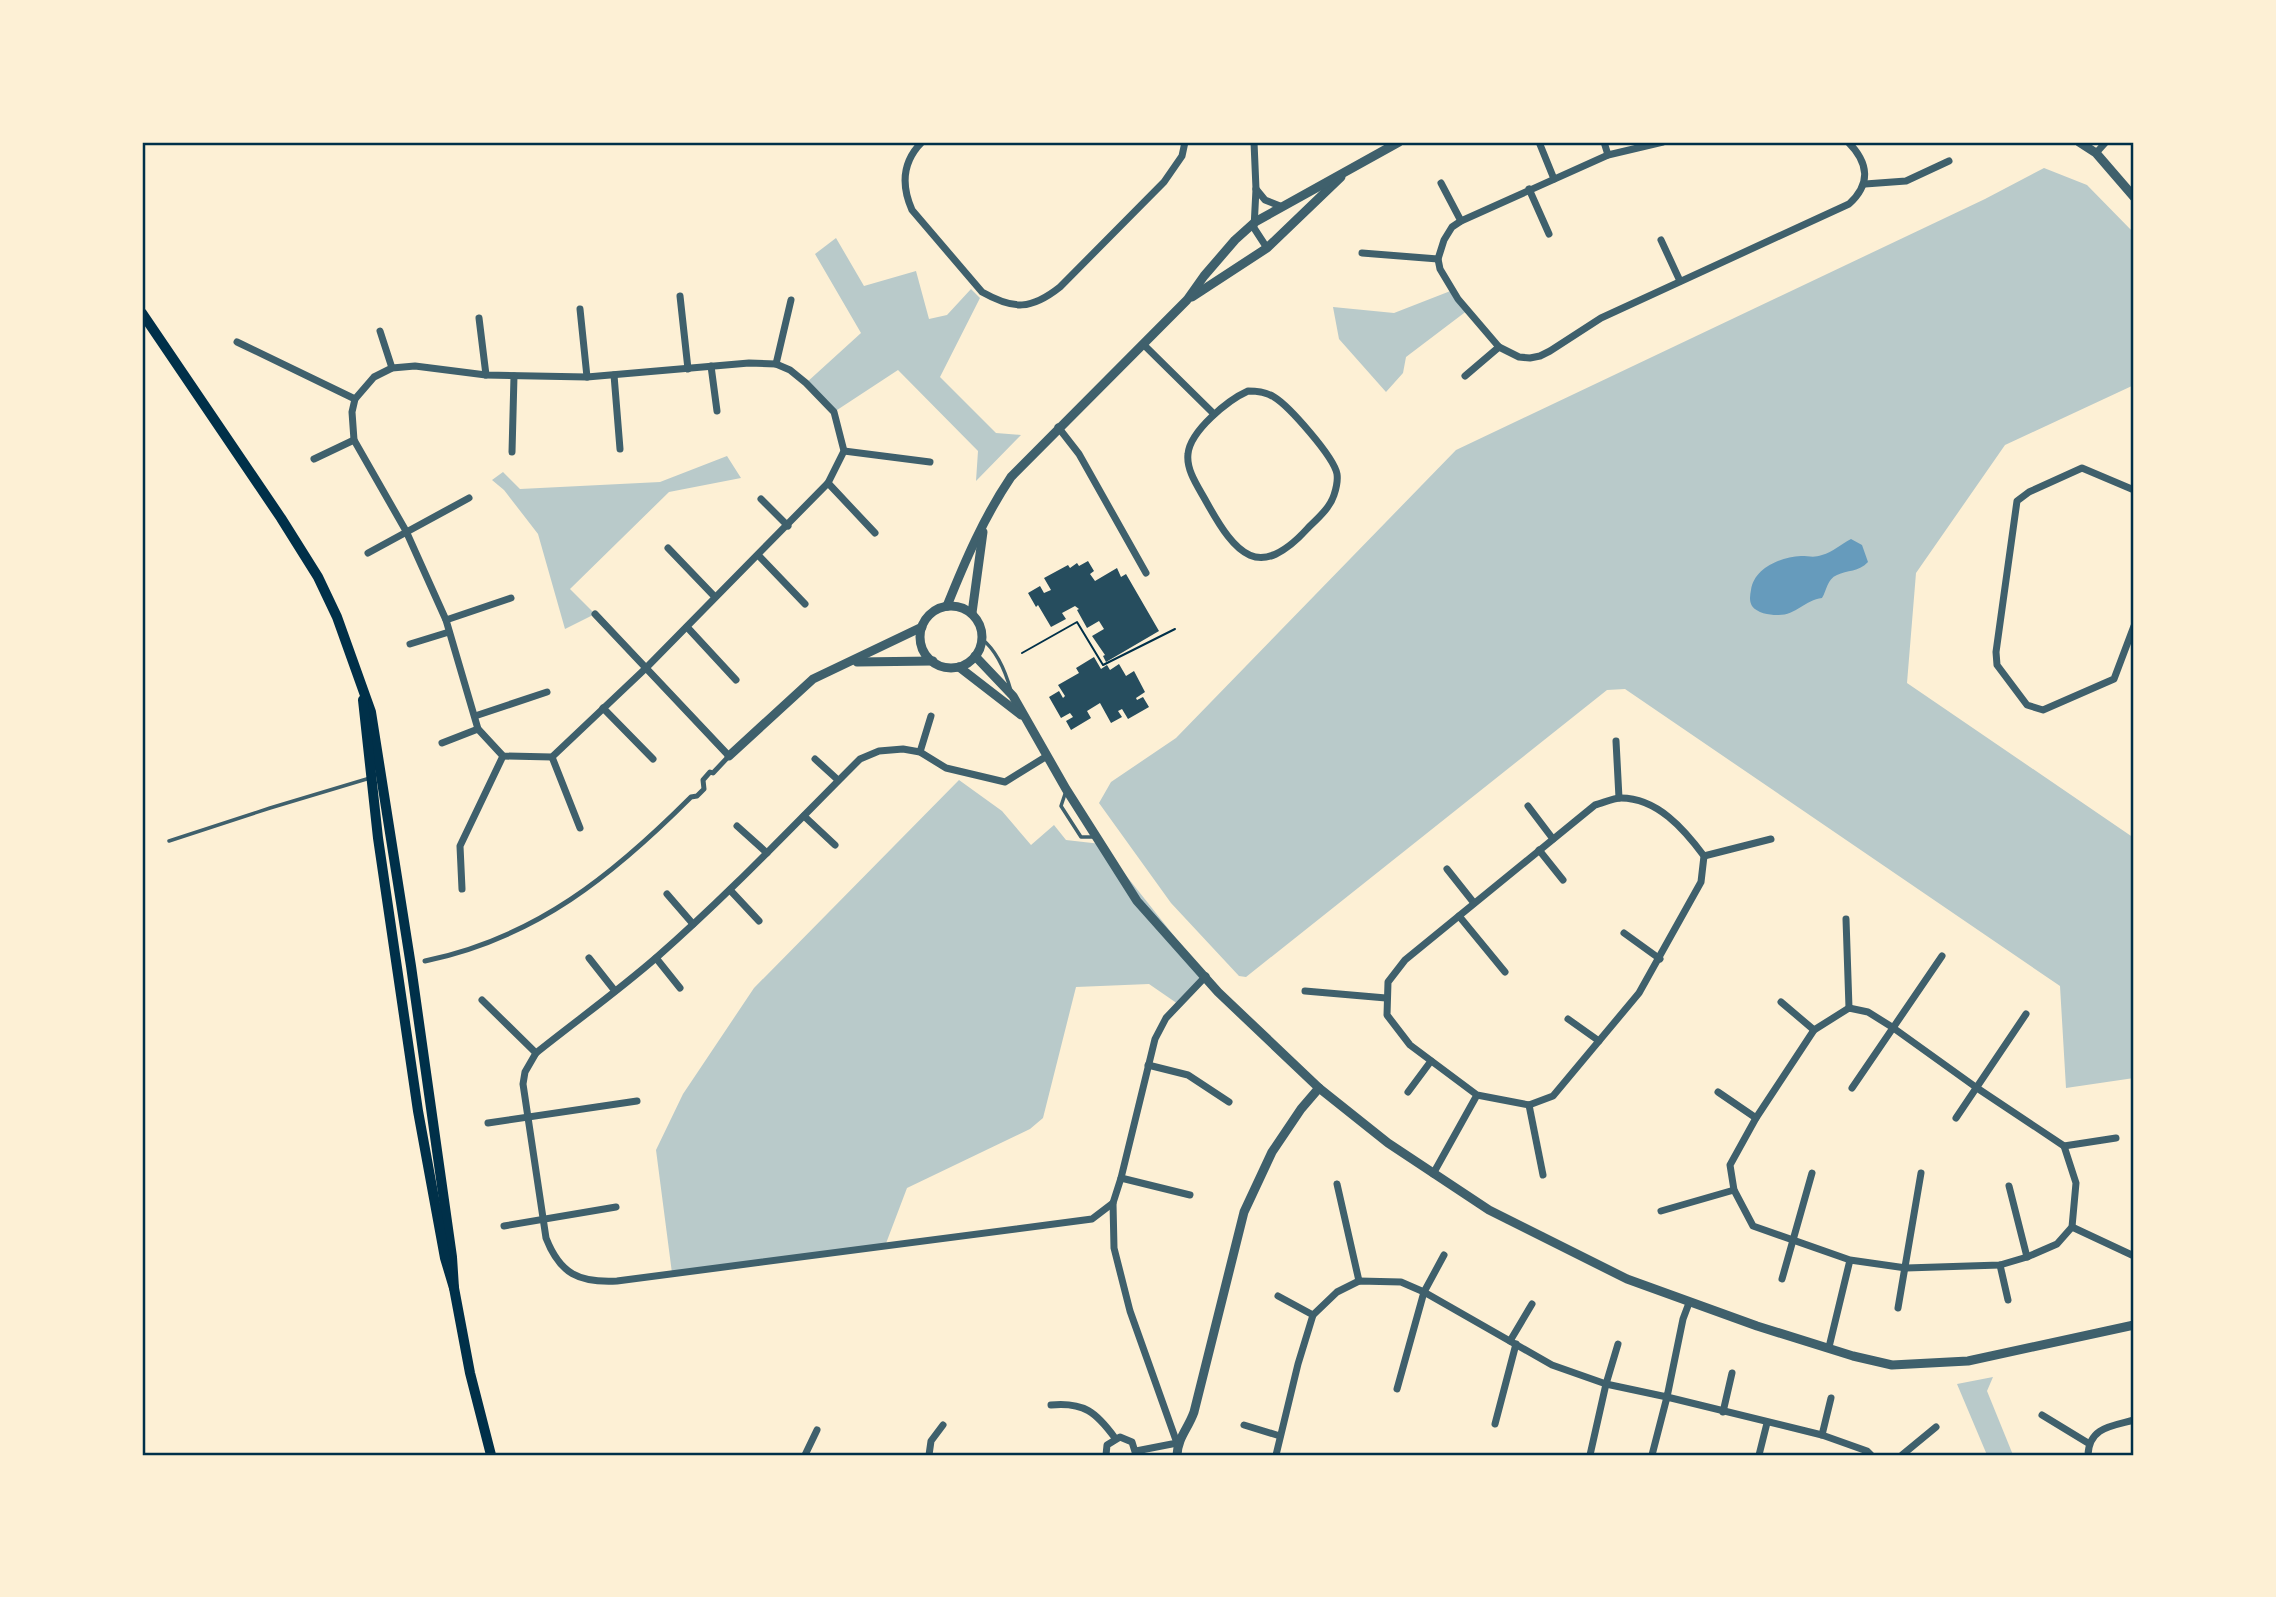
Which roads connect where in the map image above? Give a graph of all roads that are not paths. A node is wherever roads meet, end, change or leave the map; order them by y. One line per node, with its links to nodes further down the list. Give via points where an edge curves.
1 (922, 142): 2 (street, via 907,163 904,178 912,210 982,292 1015,306 1031,305 1060,287 1164,183 1182,156)
2 (1185, 142)
3 (1254, 142): 18 (street)
4 (1399, 142): 14 (street)
5 (1539, 142): 15 (street)
6 (1604, 142): 12 (street)
7 (1663, 142): 12 (street)
8 (1848, 142): 17 (street, via 1861,159)
9 (2079, 142): 11 (street)
10 (2106, 142): 11 (street)
11 (2096, 153): 20 (street)
12 (1608, 155): 15 (street)
13 (1949, 161): 17 (street, via 1906,181)
14 (1345, 173): 21 (street); 26 (street)
15 (1554, 179): 19 (street)
16 (1441, 183): 22 (street)
17 (1865, 184): 29 (street, via 1859,195 1834,213)
18 (1256, 189): 21 (street, via 1265,200); 23 (street)
19 (1529, 190): 22 (street); 24 (street)
20 (2134, 197)
21 (1280, 206): 23 (street)
22 (1461, 221): 28 (street, via 1444,240)
23 (1255, 222): 26 (street); 32 (street)
24 (1549, 234)
25 (1661, 240): 29 (street)
26 (1267, 248): 32 (street)
27 (1362, 253): 28 (street)
28 (1438, 259): 39 (street, via 1458,299)
29 (1680, 281): 39 (street, via 1601,318 1540,356 1518,357)
30 (680, 296): 43 (street)
31 (791, 300): 40 (street)
32 (1187, 300): 38 (street)
33 (580, 309): 48 (street)
34 (142, 313): 106 (main road, via 318,577 363,689 363,713)
35 (479, 318): 44 (street)
36 (380, 331): 42 (street)
37 (237, 342): 49 (street)
38 (1143, 344): 51 (street); 52 (street)
39 (1499, 347): 47 (street)
40 (776, 364): 41 (street); 55 (street, via 790,370 834,412)
41 (711, 366): 43 (street); 50 (street)
42 (392, 368): 44 (street, via 415,366); 49 (street, via 374,377)
43 (688, 369): 45 (street)
44 (486, 375): 46 (street)
45 (614, 375): 48 (street); 54 (street)
46 (514, 376): 48 (street); 56 (street)
47 (1465, 376)
48 (587, 377)
49 (355, 399): 53 (street)
50 (716, 411)
51 (1214, 414): 51 (street, via 1248,391 1267,394 1284,405 1333,464 1337,474 1334,498 1286,550 1256,558 1233,544 1192,474 1188,451)
52 (1058, 427): 63 (street, via 1011,477); 70 (street, via 1079,454)
53 (354, 440): 57 (street); 65 (street)
54 (620, 449)
55 (844, 451): 58 (street); 59 (street)
56 (512, 452)
57 (314, 458)
58 (930, 462)
59 (828, 483): 64 (street); 66 (street)
60 (2134, 490): 78 (street, via 2082,468 2017,501 1997,665 2027,705 2043,710 2114,679)
61 (469, 498): 65 (street)
62 (761, 499): 64 (street)
63 (985, 522): 74 (street); 75 (street)
64 (788, 526): 69 (street)
65 (406, 531): 68 (street); 77 (street)
66 (875, 533)
67 (668, 548): 71 (street)
68 (368, 553)
69 (758, 555): 71 (street); 73 (street)
70 (1146, 573)
71 (715, 597): 79 (street)
72 (511, 598): 77 (street)
73 (805, 604)
74 (947, 606): 75 (street); 80 (street, via 931,613)
75 (972, 613): 82 (street)
76 (595, 614): 88 (street)
77 (446, 620): 81 (street)
78 (2134, 626)
79 (687, 627): 88 (street); 89 (street)
80 (922, 627): 85 (street); 86 (street, via 922,646)
81 (449, 632): 83 (street); 93 (street)
82 (982, 639): 84 (street); 91 (lane, via 1002,666)
83 (410, 643)
84 (975, 656): 87 (street); 91 (street)
85 (852, 662): 86 (street); 101 (street, via 813,679)
86 (933, 662): 87 (street)
87 (959, 667): 95 (street)
88 (646, 668): 92 (street); 101 (street)
89 (736, 680)
90 (547, 692): 93 (street)
91 (1013, 696): 95 (street)
92 (603, 708): 103 (street); 104 (street)
93 (475, 716): 96 (street)
94 (931, 716): 99 (street)
95 (1024, 717): 102 (street)
96 (478, 729): 98 (street); 100 (street)
97 (1616, 741): 108 (street)
98 (442, 743)
99 (920, 752): 102 (street, via 946,768 1005,782); 107 (street, via 879,751 860,759)
100 (503, 756): 103 (street); 122 (street, via 460,846)
101 (729, 756): 137 (street, via 703,780 704,789 698,796 691,797 577,897 520,931)
102 (1047, 756): 139 (street, via 1137,901)
103 (552, 757): 112 (street)
104 (653, 759)
105 (815, 759): 107 (street)
106 (377, 776): 115 (lane); 127 (main road); 130 (main road)
107 (838, 780): 110 (street)
108 (1619, 798): 113 (street, via 1595,805); 119 (street, via 1644,802 1684,829)
109 (1528, 806): 113 (street)
110 (804, 816): 116 (street); 118 (street)
111 (737, 826): 118 (street)
112 (580, 828)
113 (1553, 839): 117 (street)
114 (1771, 839): 119 (street)
115 (169, 841)
116 (835, 845)
117 (1539, 850): 121 (street); 125 (street)
118 (767, 853): 123 (street)
119 (1703, 856): 136 (street, via 1701,882)
120 (1447, 869): 125 (street)
121 (1563, 880)
122 (462, 889)
123 (730, 890): 129 (street); 131 (street)
124 (667, 894): 131 (street)
125 (1474, 903): 126 (street)
126 (1459, 916): 138 (street); 143 (street, via 1405,960 1388,982)
127 (404, 918): 130 (main road); 194 (main road)
128 (1846, 919): 146 (street)
129 (759, 921)
130 (390, 922): 194 (main road, via 418,1111)
131 (693, 924): 135 (street)
132 (1624, 933): 136 (street)
133 (1942, 956): 149 (street)
134 (589, 958): 141 (street)
135 (656, 958): 140 (street); 141 (street)
136 (1660, 959): 151 (street)
137 (425, 961)
138 (1504, 972)
139 (1206, 976): 154 (street, via 1166,1018); 155 (street)
140 (680, 988)
141 (615, 991): 152 (street)
142 (1305, 991): 143 (street)
143 (1386, 998): 153 (street, via 1387,1015 1410,1045)
144 (482, 1000): 152 (street)
145 (1781, 1002): 150 (street)
146 (1849, 1009): 149 (street, via 1868,1012); 150 (street)
147 (2026, 1014): 157 (street)
148 (1568, 1019): 151 (street)
149 (1892, 1027): 156 (street); 157 (street)
150 (1814, 1030): 165 (street)
151 (1599, 1041): 163 (street, via 1553,1096)
152 (536, 1053): 164 (street, via 523,1084)
153 (1431, 1061): 158 (street); 160 (street)
154 (1148, 1065): 162 (street, via 1188,1075); 174 (street)
155 (1319, 1088): 172 (street); 224 (street, via 1272,1152 1244,1212 1194,1412)
156 (1852, 1088)
157 (1977, 1088): 166 (street); 169 (street)
158 (1408, 1092)
159 (1718, 1092): 165 (street)
160 (1477, 1095): 163 (street); 172 (street)
161 (637, 1101): 164 (street)
162 (1229, 1102)
163 (1529, 1105): 173 (street)
164 (528, 1118): 167 (street); 182 (street)
165 (1756, 1118): 177 (street, via 1730,1165)
166 (1956, 1118)
167 (488, 1123)
168 (2116, 1138): 169 (street)
169 (2064, 1146): 184 (street, via 2076,1183)
170 (1812, 1173): 185 (street)
171 (1921, 1173): 191 (street)
172 (1433, 1174): 198 (street, via 1520,1227 1627,1279)
173 (1544, 1175)
174 (1121, 1178): 178 (street); 179 (street)
175 (1337, 1184): 193 (street)
176 (2009, 1186): 188 (street)
177 (1734, 1190): 181 (street); 185 (street, via 1753,1226)
178 (1189, 1195)
179 (1113, 1203): 182 (street, via 1092,1219 1076,1222 596,1282 579,1278 553,1255); 224 (street, via 1114,1248 1130,1311)
180 (617, 1207): 182 (street)
181 (1661, 1211)
182 (544, 1219): 183 (street)
183 (504, 1226)
184 (2072, 1227): 187 (street); 188 (street, via 2057,1244)
185 (1795, 1240): 189 (street); 192 (street)
186 (1444, 1255): 195 (street)
187 (2134, 1256)
188 (2027, 1257): 190 (street)
189 (1850, 1260): 191 (street); 205 (street)
190 (2000, 1265): 191 (street); 197 (street)
191 (1906, 1269): 200 (street)
192 (1782, 1279)
193 (1359, 1281): 195 (street, via 1401,1282); 201 (street, via 1337,1292)
194 (454, 1288): 227 (main road)
195 (1424, 1292): 203 (street); 208 (street)
196 (1278, 1296): 201 (street)
197 (2008, 1300)
198 (1689, 1303): 205 (street); 209 (street)
199 (1532, 1304): 203 (street)
200 (1898, 1308)
201 (1313, 1315): 222 (street)
202 (2134, 1325): 205 (street, via 1968,1361 1892,1365)
203 (1513, 1342): 207 (street, via 1552,1366); 216 (street)
204 (1618, 1345): 207 (street)
205 (1829, 1347)
206 (1732, 1373): 212 (street)
207 (1606, 1384): 209 (street); 233 (street)
208 (1397, 1389)
209 (1667, 1397): 212 (street); 234 (street)
210 (1831, 1398): 221 (street)
211 (1051, 1405): 223 (street, via 1071,1403 1088,1410 1100,1417)
212 (1723, 1412): 215 (street)
213 (2042, 1415): 225 (street)
214 (2134, 1420): 225 (street, via 2101,1429)
215 (1767, 1423): 221 (street); 235 (street)
216 (1495, 1424)
217 (943, 1425): 229 (street, via 931,1441)
218 (1244, 1425): 222 (street)
219 (1936, 1427): 237 (street)
220 (817, 1430): 228 (street)
221 (1822, 1435): 236 (street)
222 (1280, 1436): 232 (street)
223 (1115, 1438): 226 (street, via 1129,1439); 230 (street, via 1107,1445)
224 (1177, 1443): 226 (street); 231 (street)
225 (2088, 1443): 238 (street)
226 (1136, 1453)
227 (491, 1455)
228 (805, 1455)
229 (929, 1455)
230 (1106, 1455)
231 (1177, 1455)
232 (1276, 1455)
233 (1590, 1455)
234 (1652, 1455)
235 (1759, 1455)
236 (1871, 1455)
237 (1902, 1455)
238 (2088, 1455)

